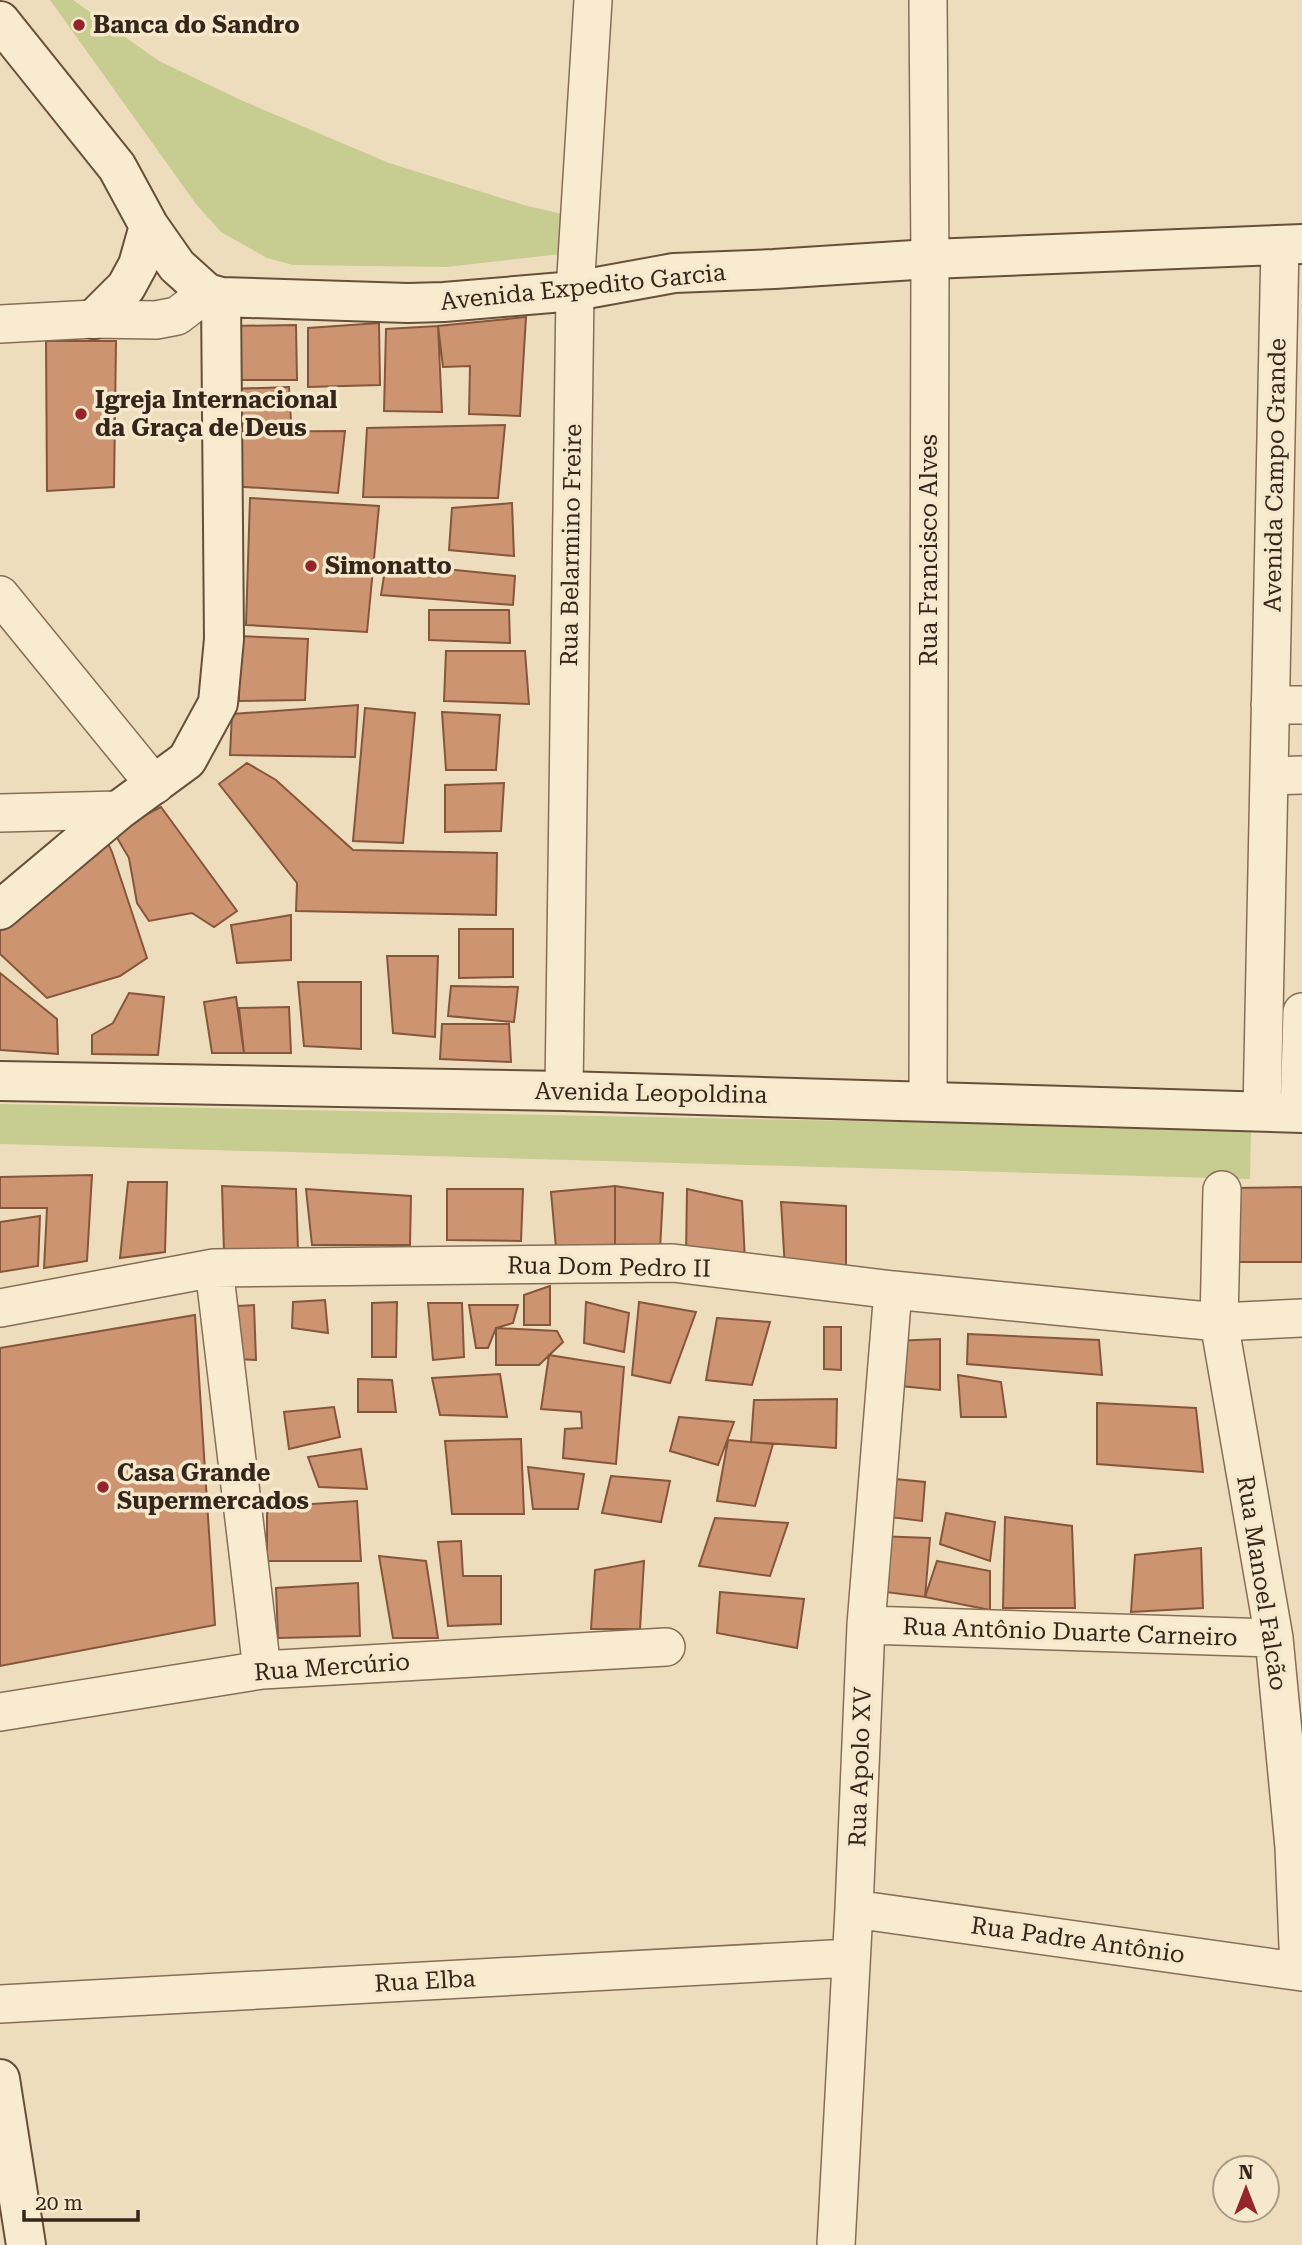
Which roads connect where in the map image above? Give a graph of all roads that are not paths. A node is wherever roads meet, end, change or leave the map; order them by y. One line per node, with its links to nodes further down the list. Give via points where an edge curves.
1 (593, 0): 7 (street, Rua Belarmino Freire)
2 (929, 0): 6 (street, Rua Francisco Alves)
3 (0, 21): 4 (street, via 117,167)
4 (149, 226): 8 (street, via 177,266); 9 (street, via 126,287)
5 (1291, 245): 6 (street, Avenida Expedito Garcia); 12 (street, Avenida Campo Grande)
6 (930, 259): 7 (street, Avenida Expedito Garcia, via 674,273); 21 (street, Rua Francisco Alves)
7 (575, 291): 8 (street, Avenida Expedito Garcia, via 408,303); 20 (street, Rua Belarmino Freire)
8 (214, 295): 9 (street, via 177,316); 14 (street, via 224,639 218,703 187,760)
9 (94, 319): 10 (street)
10 (0, 324)
11 (0, 595): 14 (street)
12 (1286, 705): 13 (street, Avenida Campo Grande)
13 (1286, 775): 22 (street, Avenida Campo Grande)
14 (155, 785): 15 (street)
15 (119, 810): 16 (street); 17 (street)
16 (0, 813)
17 (0, 910)
18 (1302, 1012): 22 (street)
19 (0, 1082): 20 (street, Avenida Leopoldina)
20 (564, 1091): 21 (street, Avenida Leopoldina)
21 (928, 1101): 22 (street, Avenida Leopoldina)
22 (1288, 1112)
23 (1222, 1190): 28 (street)
24 (214, 1268): 25 (street, Rua Dom Pedro II, via 673,1263); 26 (street, Rua Dom Pedro II); 32 (street)
25 (893, 1290): 28 (street, Rua Dom Pedro II); 29 (street, Rua Apolo XV)
26 (0, 1308)
27 (1302, 1318): 28 (street, Rua Dom Pedro II)
28 (1219, 1322): 30 (street, Rua Manoel Falcão)
29 (866, 1625): 30 (street, Rua Antônio Duarte Carneiro); 35 (street, Rua Apolo XV)
30 (1274, 1638): 34 (street, Rua Manoel Falcão)
31 (666, 1647): 32 (street, Rua Mercúrio)
32 (262, 1670): 33 (street, Rua Mercúrio)
33 (0, 1712)
34 (1298, 1846): 37 (street, Rua Manoel Falcão)
35 (855, 1909): 36 (street, Rua Apolo XV); 37 (street, Rua Padre Antônio)
36 (850, 1958): 38 (street, Rua Elba); 41 (street, Rua Apolo XV)
37 (1301, 1972)
38 (0, 2004)
39 (0, 2079): 40 (street)
40 (26, 2245)
41 (836, 2245)

